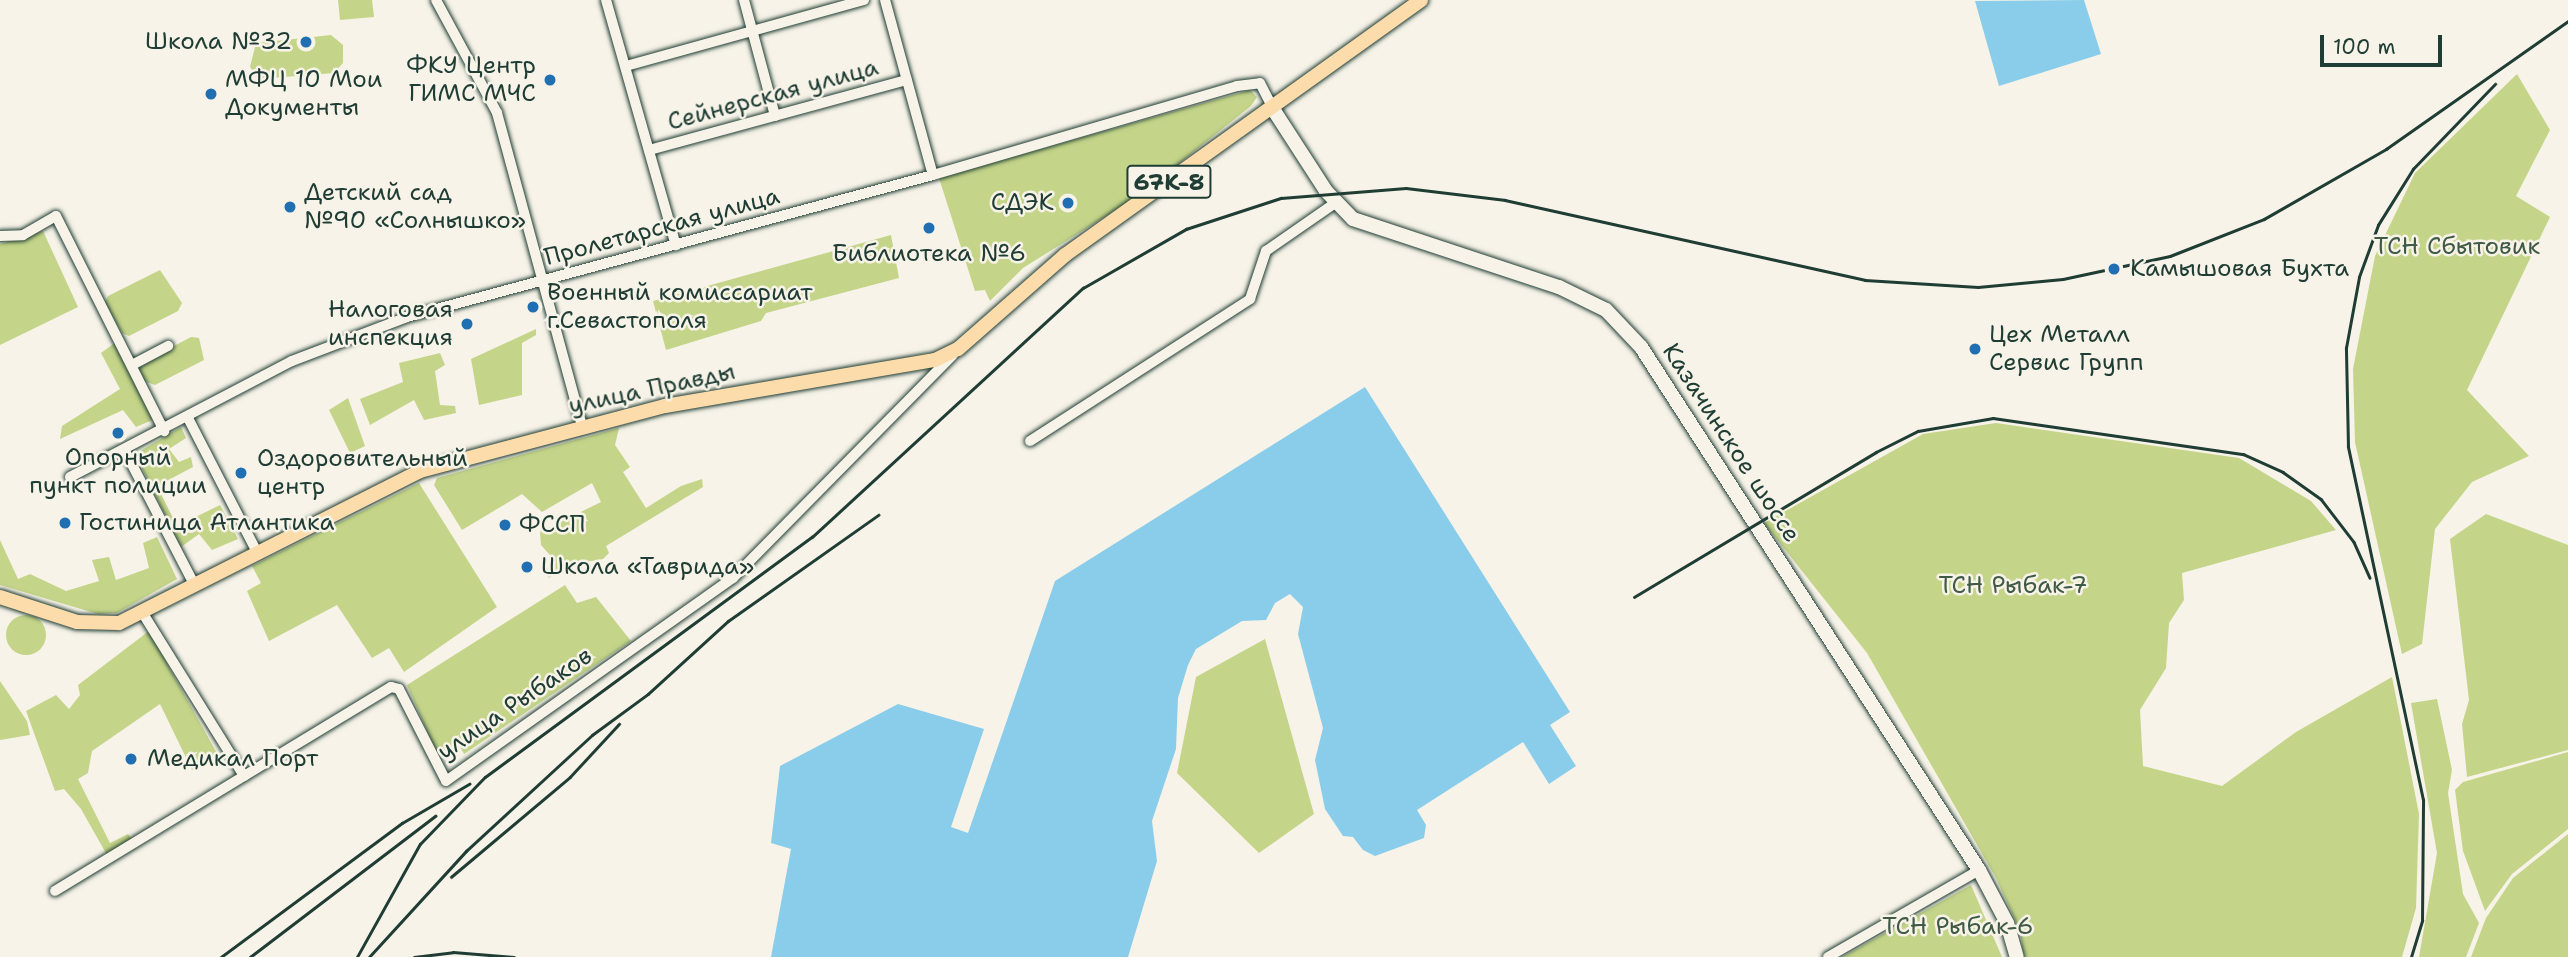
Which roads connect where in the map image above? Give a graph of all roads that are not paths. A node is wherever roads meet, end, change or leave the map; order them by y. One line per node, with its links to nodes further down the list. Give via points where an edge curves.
1 (436, 0): 17 (street, via 497,113)
2 (606, 0): 8 (street)
3 (744, 0): 7 (street)
4 (864, 0): 7 (street)
5 (885, 0): 9 (street)
6 (1422, 0): 10 (main road, 67К-8)
7 (753, 31): 8 (street); 11 (street)
8 (626, 65): 12 (street)
9 (907, 79): 11 (street, Сейнерская улица); 13 (street)
10 (1273, 109): 13 (street, Пролетарская улица, via 1260,83 1237,86); 14 (main road, Казачинское шоссе); 19 (main road, улица Правды / 67К-8, via 1065,255)
11 (775, 116): 12 (street, Сейнерская улица)
12 (649, 150): 16 (street)
13 (933, 175): 16 (street, Пролетарская улица)
14 (1335, 203): 24 (street, via 1266,251 1250,299); 32 (main road, Казачинское шоссе, via 1374,229 1559,286 1606,310 1641,347 1682,407)
15 (0, 236): 20 (street, via 23,235 56,216)
16 (676, 245): 17 (street, Пролетарская улица)
17 (544, 282): 21 (street, Пролетарская улица, via 393,323 292,361); 22 (street)
18 (168, 346): 20 (street)
19 (958, 349): 22 (main road, улица Правды, via 935,360); 31 (street, улица Рыбаков, via 733,578 446,781 399,689 391,687)
20 (132, 365): 23 (street)
21 (188, 418): 23 (street, Пролетарская улица); 27 (street)
22 (582, 425): 27 (main road, улица Правды, via 420,471)
23 (164, 431): 25 (street, Пролетарская улица)
24 (1030, 441)
25 (125, 451): 26 (street, Пролетарская улица); 28 (street)
26 (71, 477)
27 (257, 552): 28 (main road, улица Правды)
28 (194, 584): 30 (main road, улица Правды)
29 (0, 597): 30 (main road, улица Правды, via 94,625 119,623)
30 (142, 611): 31 (street)
31 (244, 776): 33 (street)
32 (1979, 870): 34 (street); 35 (main road, Казачинское шоссе, via 2007,923)
33 (55, 891)
34 (1828, 957)
35 (2017, 957)

